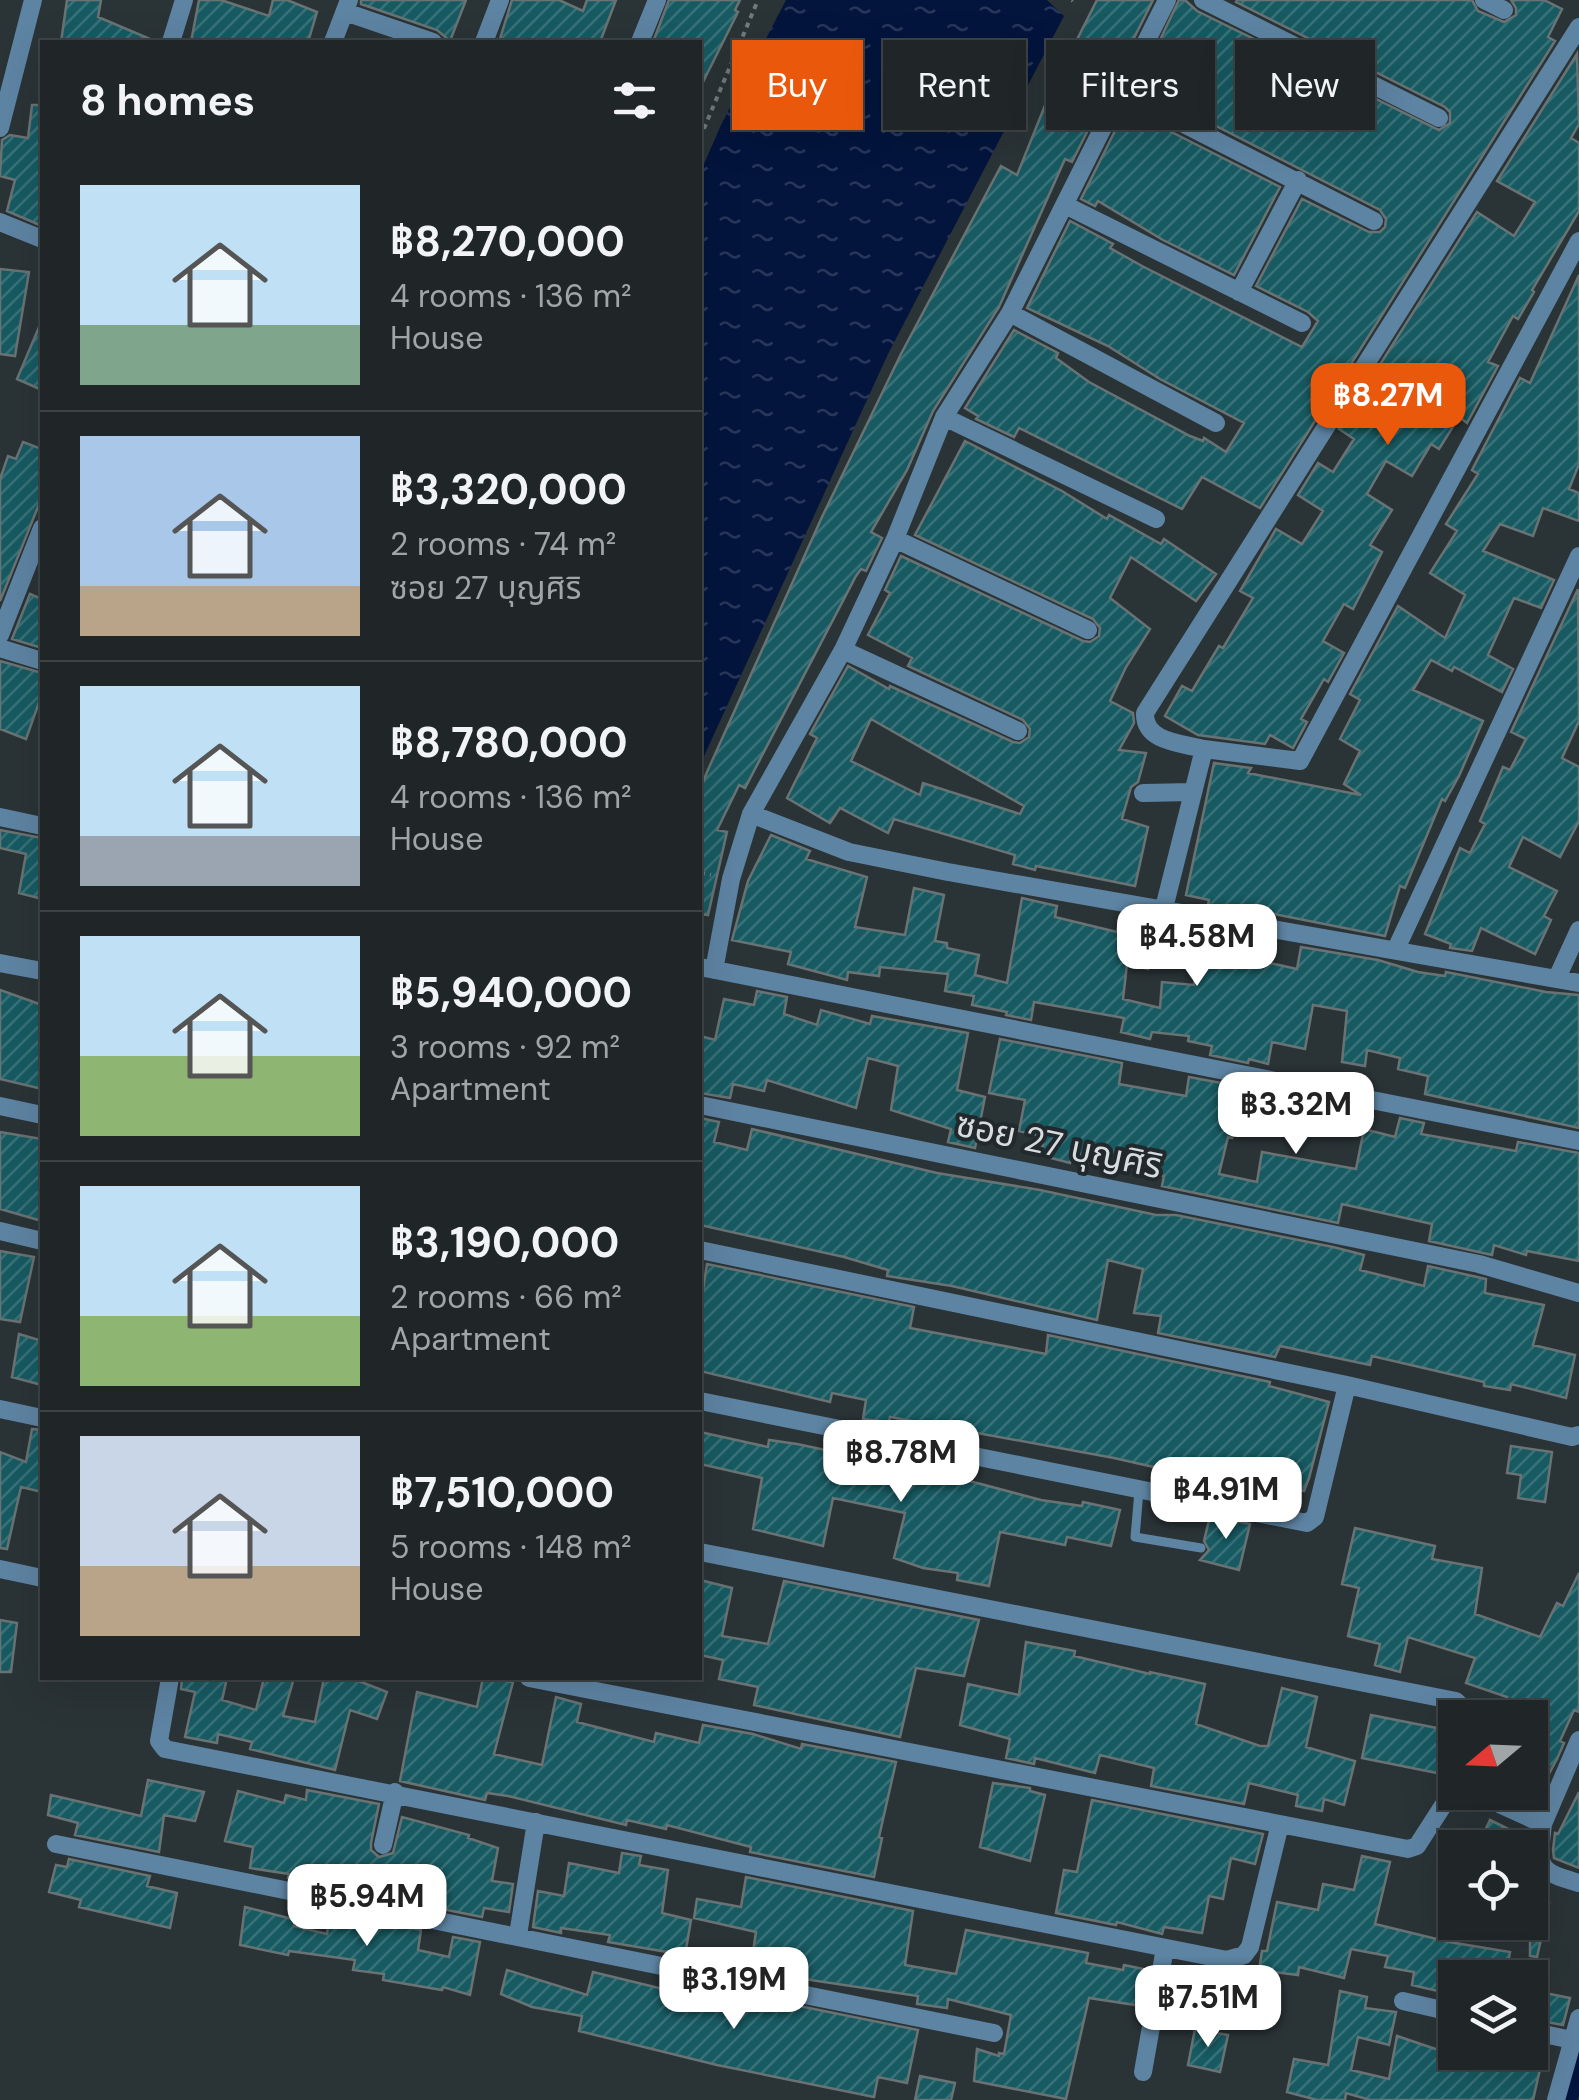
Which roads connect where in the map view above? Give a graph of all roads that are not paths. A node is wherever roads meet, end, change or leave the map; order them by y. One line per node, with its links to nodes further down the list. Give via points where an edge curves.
1 (33, 0): 18 (street)
2 (184, 0): 11 (street)
3 (500, 0): 14 (street)
4 (657, 0): 15 (street)
5 (1167, 0): 16 (street)
6 (1203, 0): 17 (street)
7 (1484, 0): 9 (street)
8 (347, 6): 12 (street); 13 (street)
9 (1504, 10)
10 (1579, 27): 42 (street, via 1145,713 1153,735)
11 (172, 40)
12 (333, 40)
13 (429, 40)
14 (485, 40)
15 (641, 40)
16 (1146, 40)
17 (1439, 118)
18 (0, 128)
19 (1101, 130): 22 (street)
20 (1197, 130): 21 (street)
21 (1298, 180): 23 (street); 27 (street)
22 (1065, 205): 27 (street); 28 (street)
23 (1374, 221)
24 (0, 222): 25 (street)
25 (40, 238)
26 (1579, 241): 42 (street, via 1300,761)
27 (1239, 292): 29 (street)
28 (1010, 312): 30 (street); 31 (street)
29 (1302, 323)
30 (944, 417): 32 (street); 34 (street)
31 (1216, 423)
32 (1156, 519)
33 (40, 533): 37 (street)
34 (895, 538): 36 (street); 39 (street)
35 (1579, 556): 50 (street)
36 (1088, 630)
37 (0, 635)
38 (0, 648): 40 (street)
39 (842, 650): 41 (street); 45 (street)
40 (40, 660)
41 (1018, 731)
42 (1204, 749): 43 (street)
43 (1193, 792): 44 (street); 48 (street)
44 (1144, 793)
45 (751, 814): 48 (street, via 849,852); 52 (street)
46 (0, 816): 47 (street)
47 (40, 826)
48 (1164, 908): 50 (street)
49 (1579, 930): 54 (street)
50 (1396, 949): 54 (street)
51 (0, 963): 53 (street)
52 (707, 968): 59 (street)
53 (40, 972)
54 (1557, 978): 55 (street)
55 (1579, 983)
56 (702, 1105): 63 (street, ซอย 27 บุญศิริ, via 1479,1264)
57 (0, 1106): 58 (street)
58 (40, 1116)
59 (1579, 1141)
60 (0, 1231): 61 (street)
61 (40, 1241)
62 (702, 1250): 64 (street)
63 (1579, 1293)
64 (1347, 1385): 68 (street); 69 (street, via 1312,1522)
65 (702, 1401): 69 (street)
66 (0, 1409): 67 (street)
67 (40, 1418)
68 (1579, 1435)
69 (1139, 1491): 70 (lane, via 1134,1537)
70 (1200, 1548)
71 (702, 1552): 76 (street)
72 (0, 1570): 73 (street)
73 (40, 1578)
74 (170, 1680): 78 (street, via 159,1741 165,1749)
75 (555, 1680): 82 (street)
76 (1446, 1700)
77 (1579, 1740): 83 (street)
78 (394, 1792): 81 (street); 85 (street)
79 (1440, 1810): 82 (street, via 1412,1849)
80 (1512, 1810): 83 (street)
81 (536, 1822): 87 (street); 88 (street)
82 (1280, 1824): 88 (street, via 1244,1956 1227,1960)
83 (1543, 1824): 86 (street, via 1543,1870)
84 (56, 1844): 87 (street)
85 (383, 1846)
86 (1579, 1884)
87 (518, 1935): 92 (street)
88 (1165, 1948): 95 (street)
89 (1403, 2002): 90 (street)
90 (1438, 2010)
91 (1579, 2018): 94 (street)
92 (994, 2032)
93 (1548, 2035): 94 (street)
94 (1572, 2040): 96 (street)
95 (1143, 2072)
96 (1556, 2100)

